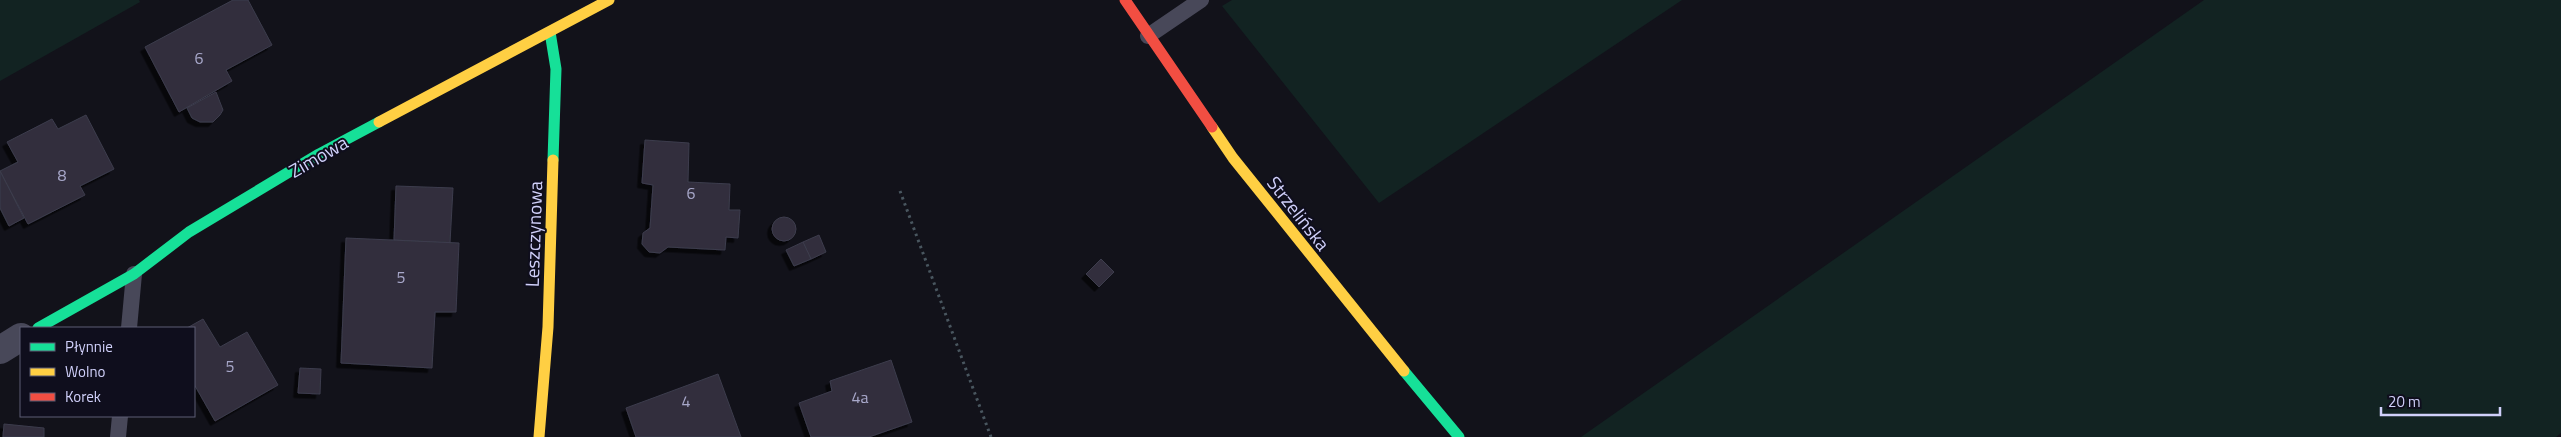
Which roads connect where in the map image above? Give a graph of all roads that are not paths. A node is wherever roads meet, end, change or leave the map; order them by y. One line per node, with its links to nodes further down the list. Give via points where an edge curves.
1 (609, 0): 4 (street, Zimowa)
2 (1125, 0): 5 (street, Strzelińska)
3 (1201, 0): 5 (lane)
4 (550, 32): 6 (street, Zimowa, via 320,154 189,232); 13 (street, Leszczynowa, via 556,69 548,327)
5 (1148, 36): 14 (street, Strzelińska, via 1233,158 1345,300)
6 (134, 274): 7 (street, Zimowa); 8 (lane)
7 (40, 327)
8 (128, 327)
9 (20, 339): 10 (street)
10 (0, 350)
11 (120, 417): 12 (lane)
12 (118, 437)
13 (539, 437)
14 (1460, 437)

